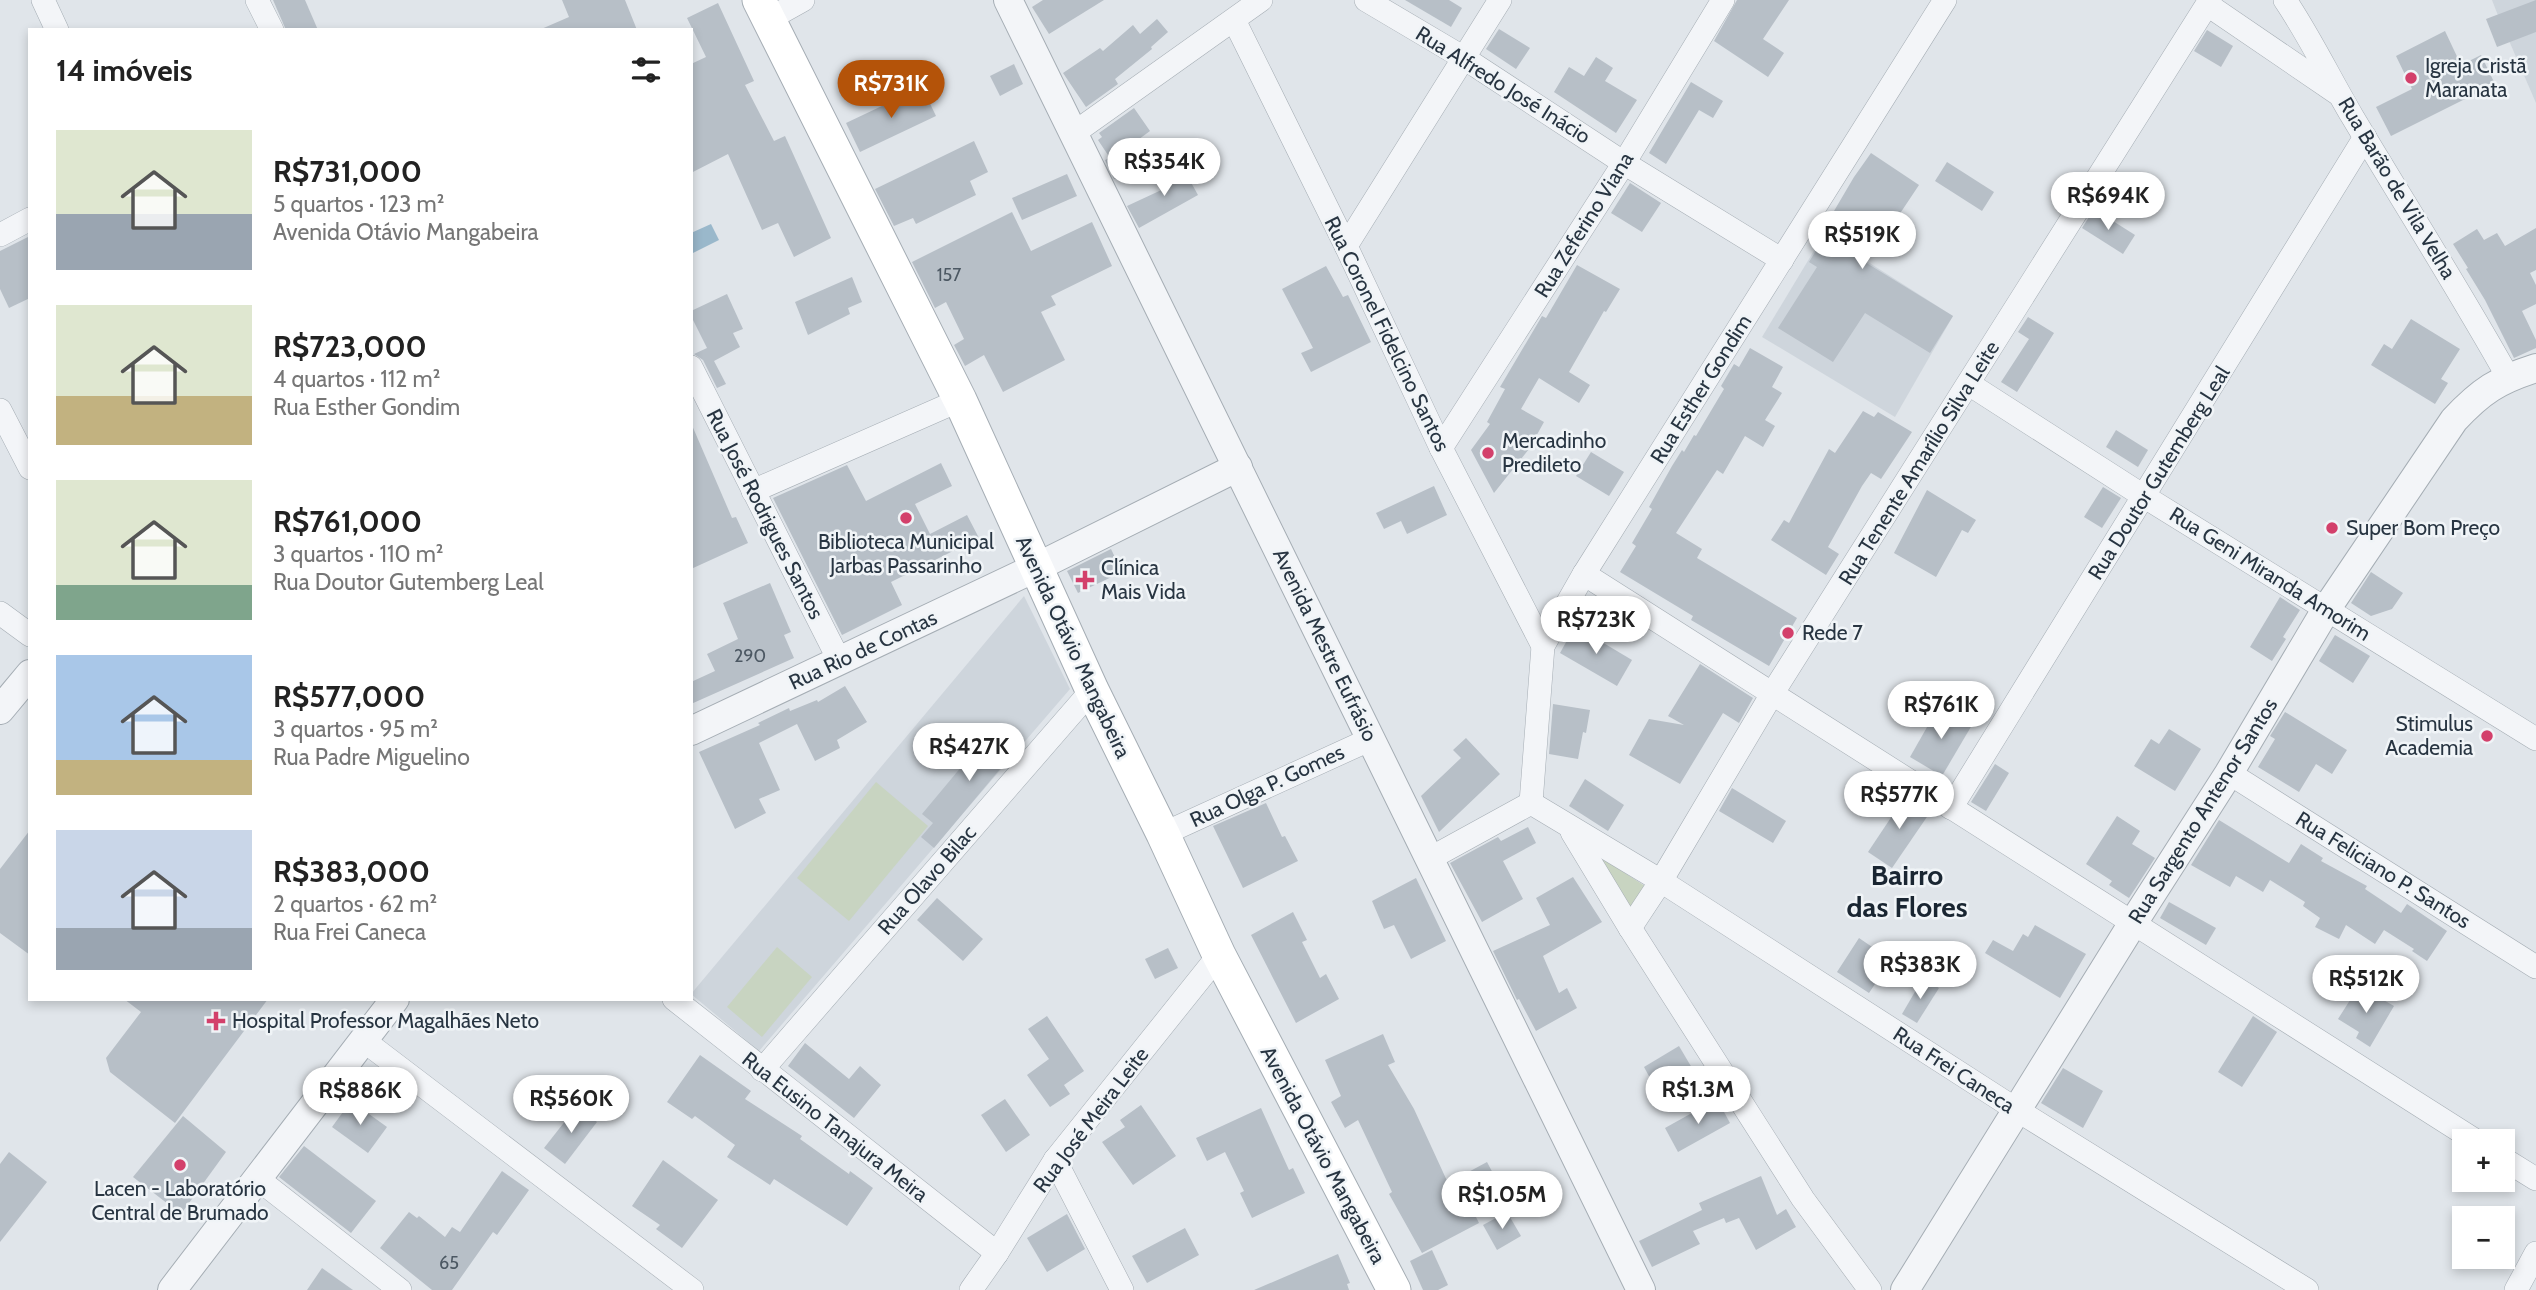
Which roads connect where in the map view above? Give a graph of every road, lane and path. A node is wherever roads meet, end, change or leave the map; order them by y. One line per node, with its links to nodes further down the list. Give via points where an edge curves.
1 (43, 0): 14 (street)
2 (257, 0): 15 (street)
3 (803, 0): 12 (street)
4 (1008, 0): 18 (street, Avenida Mestre Eufrásio)
5 (1261, 0): 13 (street)
6 (1366, 0): 16 (street, Rua Alfredo José Inácio)
7 (1500, 0): 16 (street)
8 (1723, 0): 20 (street, Rua Zeferino Viana)
9 (1945, 0): 24 (street, Rua Esther Gondim)
10 (2285, 0): 17 (street, Rua Barão de Vila Velha)
11 (2209, 2): 17 (street); 28 (street, Rua Tenente Amarílio Silva Leite)
12 (764, 10): 29 (main road, Avenida Otávio Mangabeira)
13 (1234, 20): 18 (street); 23 (street, Rua Coronel Fidelcino Santos)
14 (56, 28)
15 (271, 28)
16 (1464, 58): 20 (street, Rua Alfredo José Inácio); 23 (street)
17 (2340, 95): 19 (street, Rua Barão de Vila Velha)
18 (1074, 133): 33 (street, Avenida Mestre Eufrásio)
19 (2365, 137): 27 (street, Rua Barão de Vila Velha); 35 (street, Rua Doutor Gutemberg Leal)
20 (1624, 163): 24 (street, Rua Alfredo José Inácio); 31 (street, Rua Zeferino Viana)
21 (28, 220): 22 (street)
22 (0, 235)
23 (1346, 246): 31 (street, Rua Coronel Fidelcino Santos)
24 (1782, 260): 37 (street, Rua Esther Gondim)
25 (2536, 368): 27 (street, Rua Sargento Antenor Santos)
26 (693, 371): 34 (street, Rua José Rodrigues Santos)
27 (2508, 377): 38 (street, Rua Sargento Antenor Santos, via 2477,395 2454,420)
28 (1969, 384): 35 (street, Rua Geni Miranda Amorim); 45 (street, Rua Tenente Amarílio Silva Leite)
29 (960, 400): 34 (street); 36 (main road, Avenida Otávio Mangabeira)
30 (0, 410): 32 (street)
31 (1441, 448): 41 (street, Rua Coronel Fidelcino Santos)
32 (28, 464)
33 (1238, 467): 36 (street, Rua Rio de Contas); 48 (street, Avenida Mestre Eufrásio)
34 (753, 491): 42 (street, Rua José Rodrigues Santos)
35 (2145, 497): 38 (street, Rua Geni Miranda Amorim); 52 (street, Rua Doutor Gutemberg Leal)
36 (1035, 568): 42 (street, Rua Rio de Contas); 44 (main road, Avenida Otávio Mangabeira)
37 (1584, 574): 41 (street, Rua Esther Gondim); 45 (street)
38 (2327, 608): 49 (street, Rua Geni Miranda Amorim); 50 (street, Rua Sargento Antenor Santos)
39 (0, 613): 40 (street)
40 (28, 634)
41 (1543, 646): 51 (street, Rua Esther Gondim)
42 (840, 662): 47 (street, Rua Rio de Contas)
43 (28, 676): 46 (street)
44 (1091, 690): 54 (main road, Avenida Otávio Mangabeira); 64 (street, Rua Olavo Bilac)
45 (1772, 695): 52 (street); 56 (street, Rua Tenente Amarílio Silva Leite)
46 (0, 710)
47 (693, 730)
48 (1371, 739): 54 (street, Rua Olga P. Gomes); 55 (street, Avenida Mestre Eufrásio)
49 (2536, 739)
50 (2229, 774): 57 (street, Rua Sargento Antenor Santos); 60 (street, Rua Feliciano P. Santos)
51 (1531, 803): 53 (street, Rua Frei Caneca); 55 (street)
52 (1951, 808): 57 (street)
53 (1570, 828): 56 (street, Rua Frei Caneca); 58 (street)
54 (1163, 834): 59 (main road, Avenida Otávio Mangabeira)
55 (1429, 859): 79 (street, Avenida Mestre Eufrásio)
56 (1661, 881): 58 (street, Rua Tenente Amarílio Silva Leite); 65 (street, Rua Frei Caneca)
57 (2133, 923): 65 (street, Rua Sargento Antenor Santos); 66 (street)
58 (1630, 928): 80 (street, via 1803,1199)
59 (1219, 955): 67 (street, Rua José Meira Leite); 78 (main road, Avenida Otávio Mangabeira)
60 (2536, 967)
61 (393, 1001): 63 (street)
62 (676, 1001): 64 (street, Rua Eusino Tanajura Meira)
63 (363, 1040): 69 (street); 75 (street)
64 (762, 1070): 71 (street, Rua Eusino Tanajura Meira)
65 (2017, 1110): 81 (street, Rua Sargento Antenor Santos); 82 (street, Rua Frei Caneca)
66 (2457, 1129)
67 (1055, 1160): 71 (street, Rua José Meira Leite); 77 (street)
68 (2515, 1166): 70 (street)
69 (258, 1179): 73 (street); 74 (street)
70 (2536, 1179)
71 (997, 1253): 76 (street, Rua José Meira Leite)
72 (2536, 1253): 83 (street)
73 (172, 1290)
74 (400, 1290)
75 (692, 1290)
76 (971, 1290)
77 (1122, 1290)
78 (1394, 1290)
79 (1641, 1290)
80 (1870, 1290)
81 (1905, 1290)
82 (2307, 1290)
83 (2516, 1290)

